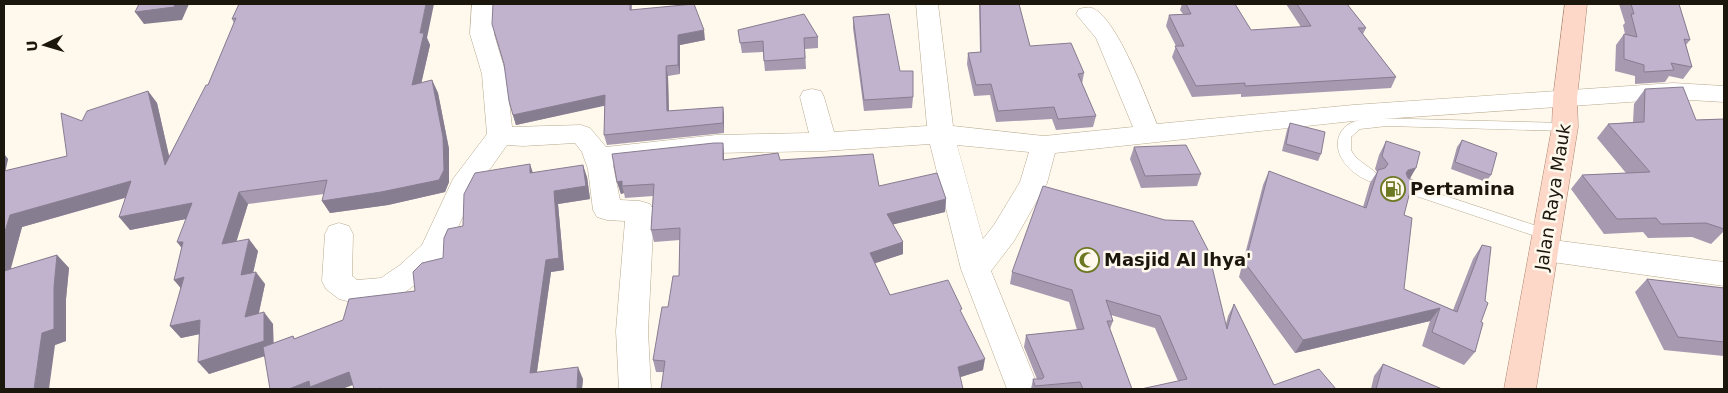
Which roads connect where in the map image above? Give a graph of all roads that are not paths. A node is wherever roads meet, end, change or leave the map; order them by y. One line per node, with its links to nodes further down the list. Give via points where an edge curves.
1 (483, 4): 11 (street, via 482,34 494,74)
2 (927, 4): 10 (street)
3 (1576, 4): 7 (main road, Jalan Raya Mauk)
4 (1087, 14): 9 (street, via 1107,36)
5 (1724, 94): 7 (street, via 1673,91)
6 (812, 97): 12 (street)
7 (1565, 98): 8 (main road, Jalan Raya Mauk); 9 (street, via 1353,113)
8 (1565, 127): 15 (lane, via 1464,123 1358,125 1347,131 1344,151 1355,166); 18 (main road, Jalan Raya Mauk)
9 (1148, 133): 13 (street)
10 (941, 134): 12 (street); 13 (street); 19 (street)
11 (500, 135): 14 (street, via 581,134); 17 (street, via 463,186 433,252 389,288 363,293 350,291 337,281)
12 (824, 142): 14 (street, via 716,144)
13 (1044, 145): 19 (street, via 1033,183 1004,233)
14 (599, 157): 21 (street, via 607,210 640,211 632,331)
15 (1372, 177)
16 (1406, 188): 18 (lane)
17 (339, 234)
18 (1546, 243): 20 (street); 23 (main road, Jalan Raya Mauk)
19 (976, 269): 22 (street)
20 (1724, 274)
21 (635, 389)
22 (1023, 389)
23 (1520, 389)

